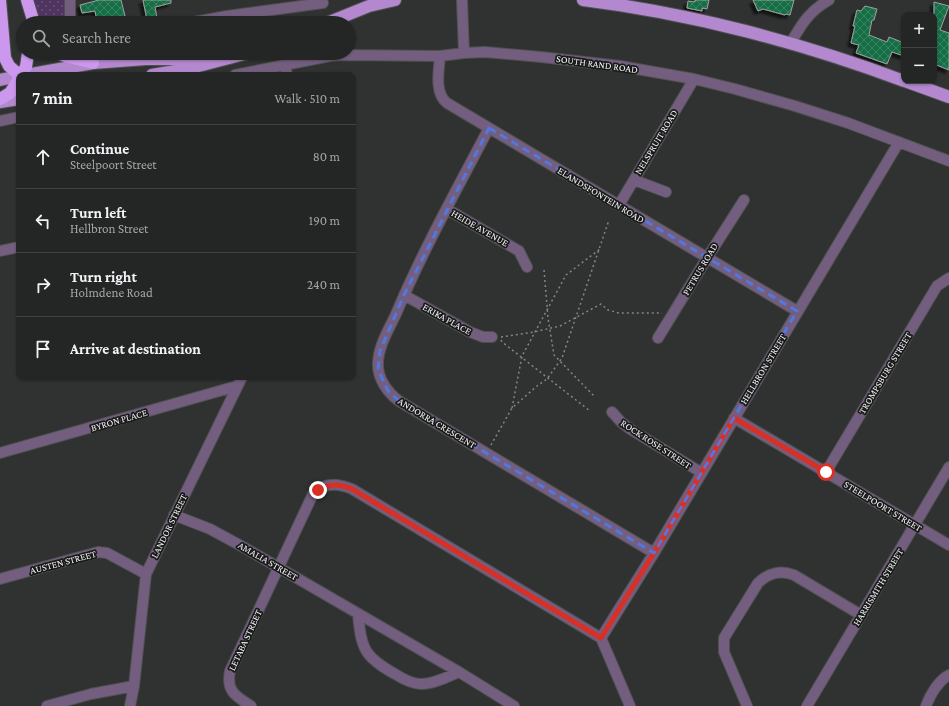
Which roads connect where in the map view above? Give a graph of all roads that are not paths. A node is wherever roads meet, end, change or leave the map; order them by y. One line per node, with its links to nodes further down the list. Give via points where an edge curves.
1 (0, 0): 25 (highway, via 6,58 9,66)
2 (26, 0): 9 (highway); 10 (highway)
3 (70, 0): 11 (street)
4 (395, 0): 13 (main road, via 369,6)
5 (462, 0): 15 (street)
6 (583, 0): 14 (main road, via 727,27)
7 (829, 0): 14 (street, via 812,11)
8 (323, 3): 12 (street)
9 (26, 16)
10 (32, 16)
11 (70, 16)
12 (250, 16)
13 (344, 16)
14 (790, 44): 33 (main road)
15 (464, 53): 17 (street, SOUTH RAND ROAD); 31 (street, SOUTH RAND ROAD, via 541,57 620,66)
16 (356, 55): 17 (street, SOUTH RAND ROAD)
17 (440, 56): 41 (street, ELANDSFONTEIN ROAD, via 439,91 443,100)
18 (27, 60): 26 (highway)
19 (83, 60): 23 (highway)
20 (128, 60): 23 (main road)
21 (219, 60): 28 (main road)
22 (317, 60): 24 (street, SOUTH RAND ROAD)
23 (93, 62): 27 (main road)
24 (286, 70): 29 (street, SOUTH RAND ROAD)
25 (16, 72)
26 (22, 72)
27 (41, 72)
28 (170, 72)
29 (266, 72)
30 (16, 77): 32 (main road)
31 (694, 79): 42 (street, SOUTH RAND ROAD, via 795,106); 44 (street, NELSPRUIT ROAD)
32 (0, 80)
33 (901, 80)
34 (16, 83): 38 (highway, via 10,93)
35 (913, 84): 36 (main road)
36 (949, 97)
37 (16, 99): 38 (main road)
38 (0, 101)
39 (16, 118): 40 (street)
40 (0, 121)
41 (489, 128): 47 (street, ELANDSFONTEIN ROAD); 48 (street, ANDORRA CRESCENT)
42 (899, 142): 43 (street, SOUTH RAND ROAD); 55 (street, HELLBRON STREET)
43 (949, 161)
44 (634, 180): 45 (street); 47 (street, NELSPRUIT ROAD)
45 (666, 192)
46 (744, 200): 51 (street, PETRUS ROAD)
47 (619, 205): 51 (street, ELANDSFONTEIN ROAD)
48 (447, 209): 52 (street, HEIDE AVENUE, via 519,251); 54 (street, ANDORRA CRESCENT)
49 (16, 248): 50 (street)
50 (0, 251)
51 (707, 258): 55 (street, ELANDSFONTEIN ROAD); 57 (street, PETRUS ROAD)
52 (527, 267)
53 (949, 278): 63 (street, TROMPSBURG STREET, via 937,286)
54 (404, 295): 56 (street, ERIKA PLACE, via 470,332 483,337); 68 (street, ANDORRA CRESCENT, via 378,356 380,374 392,396)
55 (798, 312): 60 (street, HELLBRON STREET)
56 (492, 336)
57 (658, 338)
58 (240, 382): 61 (street, BYRON PLACE); 65 (street, LANDOR STREET)
59 (612, 412): 64 (street, ROCK ROSE STREET, via 630,429)
60 (734, 418): 63 (street, STEELPOORT STREET); 64 (street, HELLBRON STREET)
61 (0, 453)
62 (949, 467): 66 (street, HARRISMITH STREET)
63 (826, 472): 66 (street, STEELPOORT STREET)
64 (702, 473): 68 (street, HELLBRON STREET)
65 (174, 515): 69 (street, AMALIA STREET, via 210,529); 70 (street, LANDOR STREET)
66 (915, 526): 67 (street, STEELPOORT STREET); 73 (street, HARRISMITH STREET)
67 (949, 546)
68 (654, 553): 74 (street, HELLBRON STREET)
69 (279, 568): 72 (street, AMALIA STREET); 74 (street, LETABA STREET, via 313,494 331,484 341,485 352,489); 80 (street, LETABA STREET, via 230,670 229,683 232,692)
70 (146, 574): 71 (street, AUSTEN STREET, via 107,553 98,552); 77 (street, LANDOR STREET)
71 (0, 579)
72 (358, 614): 75 (street, AMALIA STREET); 75 (street, via 360,635 370,658 386,669 417,684 432,682)
73 (861, 615): 83 (street, via 789,573 777,572 762,578 724,638 723,644); 84 (street, HARRISMITH STREET)
74 (601, 638): 82 (street)
75 (458, 672): 81 (street, AMALIA STREET)
76 (949, 675): 85 (street, via 934,689)
77 (134, 686): 78 (street); 79 (street, LANDOR STREET)
78 (46, 706)
79 (130, 706)
80 (252, 706)
81 (514, 706)
82 (630, 706)
83 (747, 706)
84 (807, 706)
85 (926, 706)

